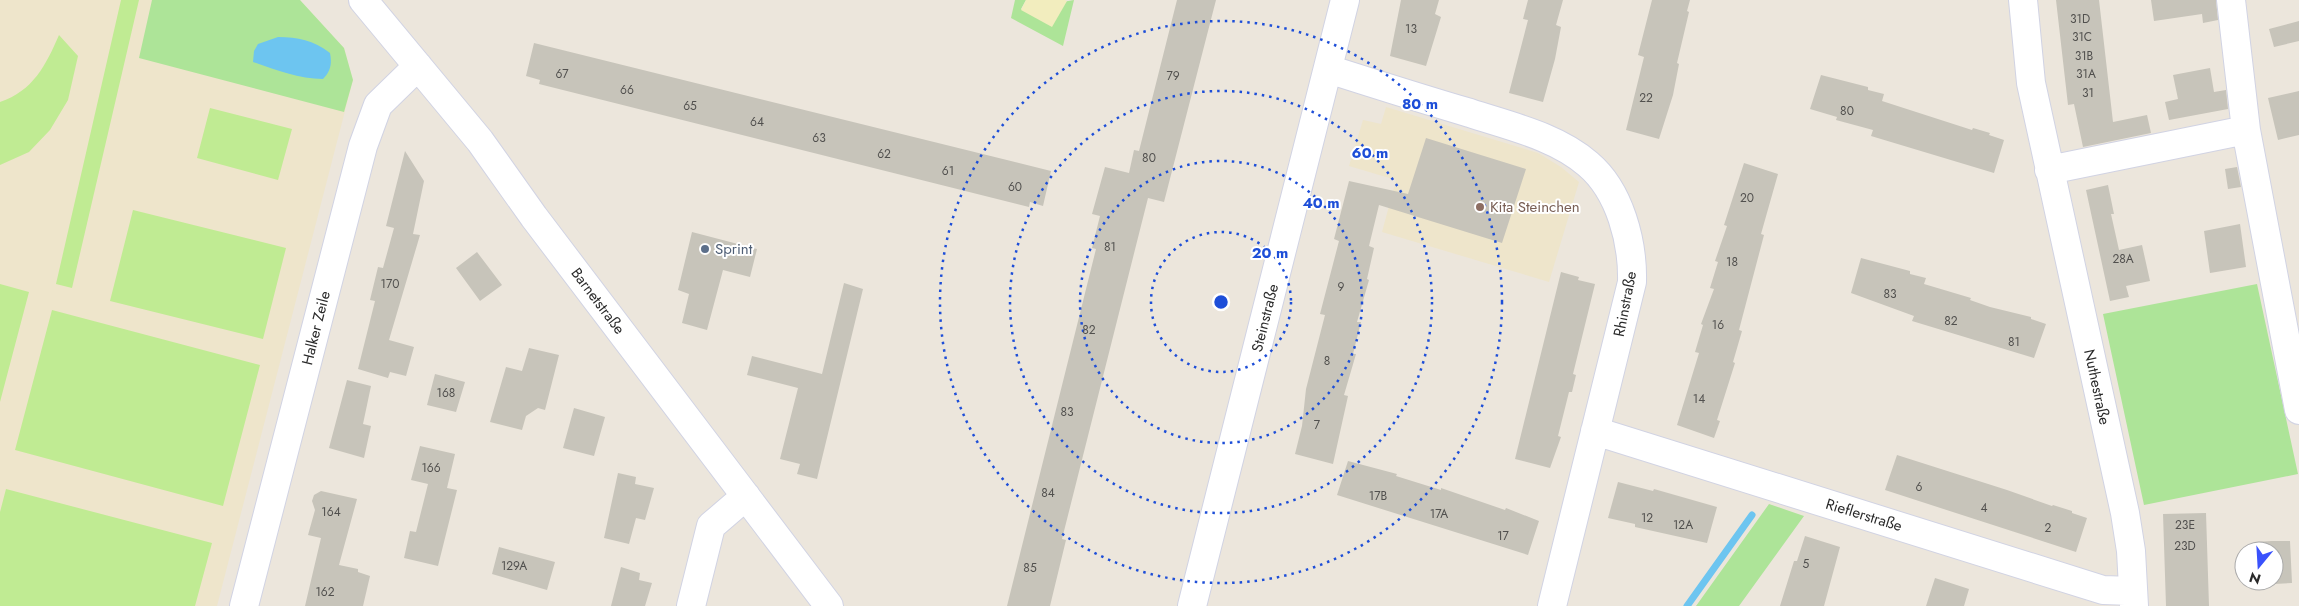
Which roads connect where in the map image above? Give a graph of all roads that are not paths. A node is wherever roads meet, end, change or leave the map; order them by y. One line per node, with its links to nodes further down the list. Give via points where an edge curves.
1 (363, 0): 5 (street, Barnetstraße)
2 (1345, 0): 6 (street, Steinstraße)
3 (2023, 0): 8 (street, Nuthestraße, via 2031,83)
4 (2231, 0): 7 (street)
5 (418, 66): 11 (street, Barnetstraße, via 480,141); 13 (street, Halker Zeile, via 378,106 363,146)
6 (1328, 69): 10 (street, Rhinstraße, via 1550,140 1589,164 1609,190 1621,216 1632,258 1632,282); 16 (street, Steinstraße)
7 (2246, 130): 8 (street); 9 (street)
8 (2050, 170): 12 (street, Nuthestraße, via 2125,513)
9 (2299, 410)
10 (1595, 432): 12 (street, Rieflerstraße); 17 (street, Rhinstraße)
11 (746, 496): 14 (street, via 711,526); 15 (street, Barnetstraße)
12 (2134, 599)
13 (244, 606)
14 (691, 606)
15 (829, 606)
16 (1192, 606)
17 (1552, 606)

